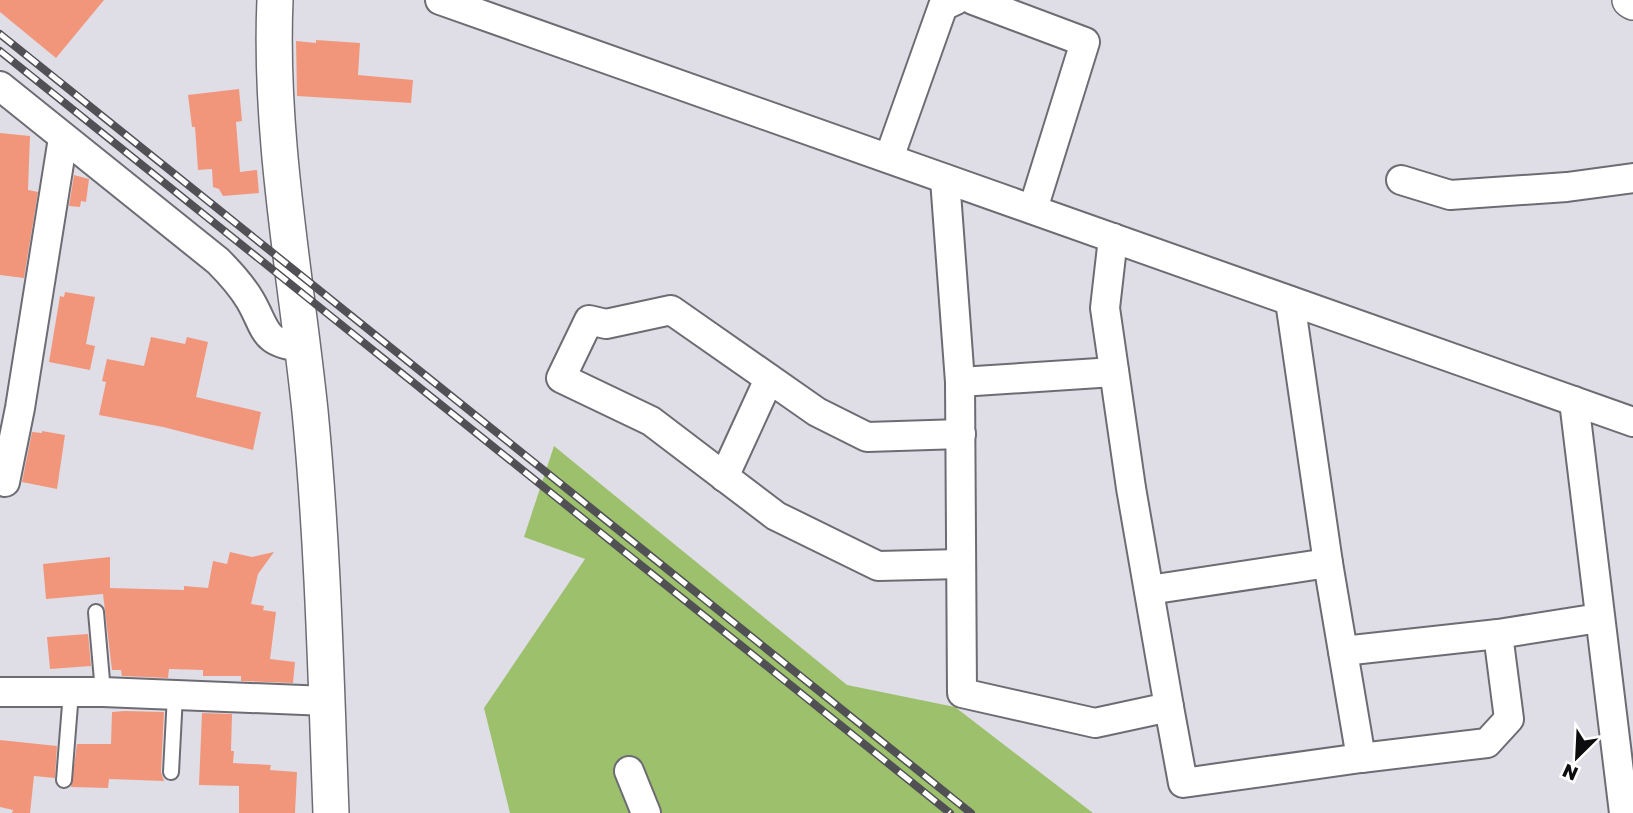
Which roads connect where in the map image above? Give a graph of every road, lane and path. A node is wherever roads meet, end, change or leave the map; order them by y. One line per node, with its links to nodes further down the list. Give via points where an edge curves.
1 (275, 0): 14 (street, via 277,122)
2 (440, 0): 7 (street)
3 (956, 0): 7 (street, via 943,6)
4 (973, 0): 11 (street, via 1085,42)
5 (0, 86): 6 (street)
6 (63, 138): 14 (street, via 218,261 243,288 270,337); 22 (street)
7 (889, 158): 9 (street)
8 (1633, 178): 10 (street, via 1450,195)
9 (945, 179): 11 (street); 17 (street)
10 (1401, 180)
11 (1033, 209): 12 (street)
12 (1113, 238): 13 (street); 15 (street, via 1105,308)
13 (1290, 301): 18 (street); 23 (street)
14 (303, 347): 34 (street, via 316,475)
15 (1114, 372): 17 (street); 25 (street)
16 (769, 379): 20 (street, via 817,412 867,437); 21 (street); 21 (street, via 671,310 606,324 589,320 561,378 650,421)
17 (960, 382): 20 (street)
18 (1574, 401): 19 (street); 27 (street)
19 (1633, 422)
20 (961, 435): 24 (street)
21 (724, 477): 24 (street, via 776,516 878,566)
22 (5, 482)
23 (1328, 563): 25 (street); 29 (street)
24 (961, 564): 36 (street, via 962,693 1095,723)
25 (1149, 590): 36 (street)
26 (96, 612): 32 (lane)
27 (1599, 618): 28 (street); 35 (street)
28 (1497, 634): 29 (street); 37 (street, via 1509,719 1488,743)
29 (1343, 650): 37 (street)
30 (0, 692): 31 (street)
31 (71, 692): 32 (street); 40 (lane)
32 (103, 692): 33 (street)
33 (175, 695): 34 (street); 39 (lane)
34 (327, 701): 41 (street)
35 (1621, 701): 43 (street)
36 (1169, 707): 37 (street, via 1182,783)
37 (1360, 758)
38 (629, 771): 42 (street)
39 (171, 772)
40 (64, 780)
41 (331, 813)
42 (646, 813)
43 (1624, 813)

